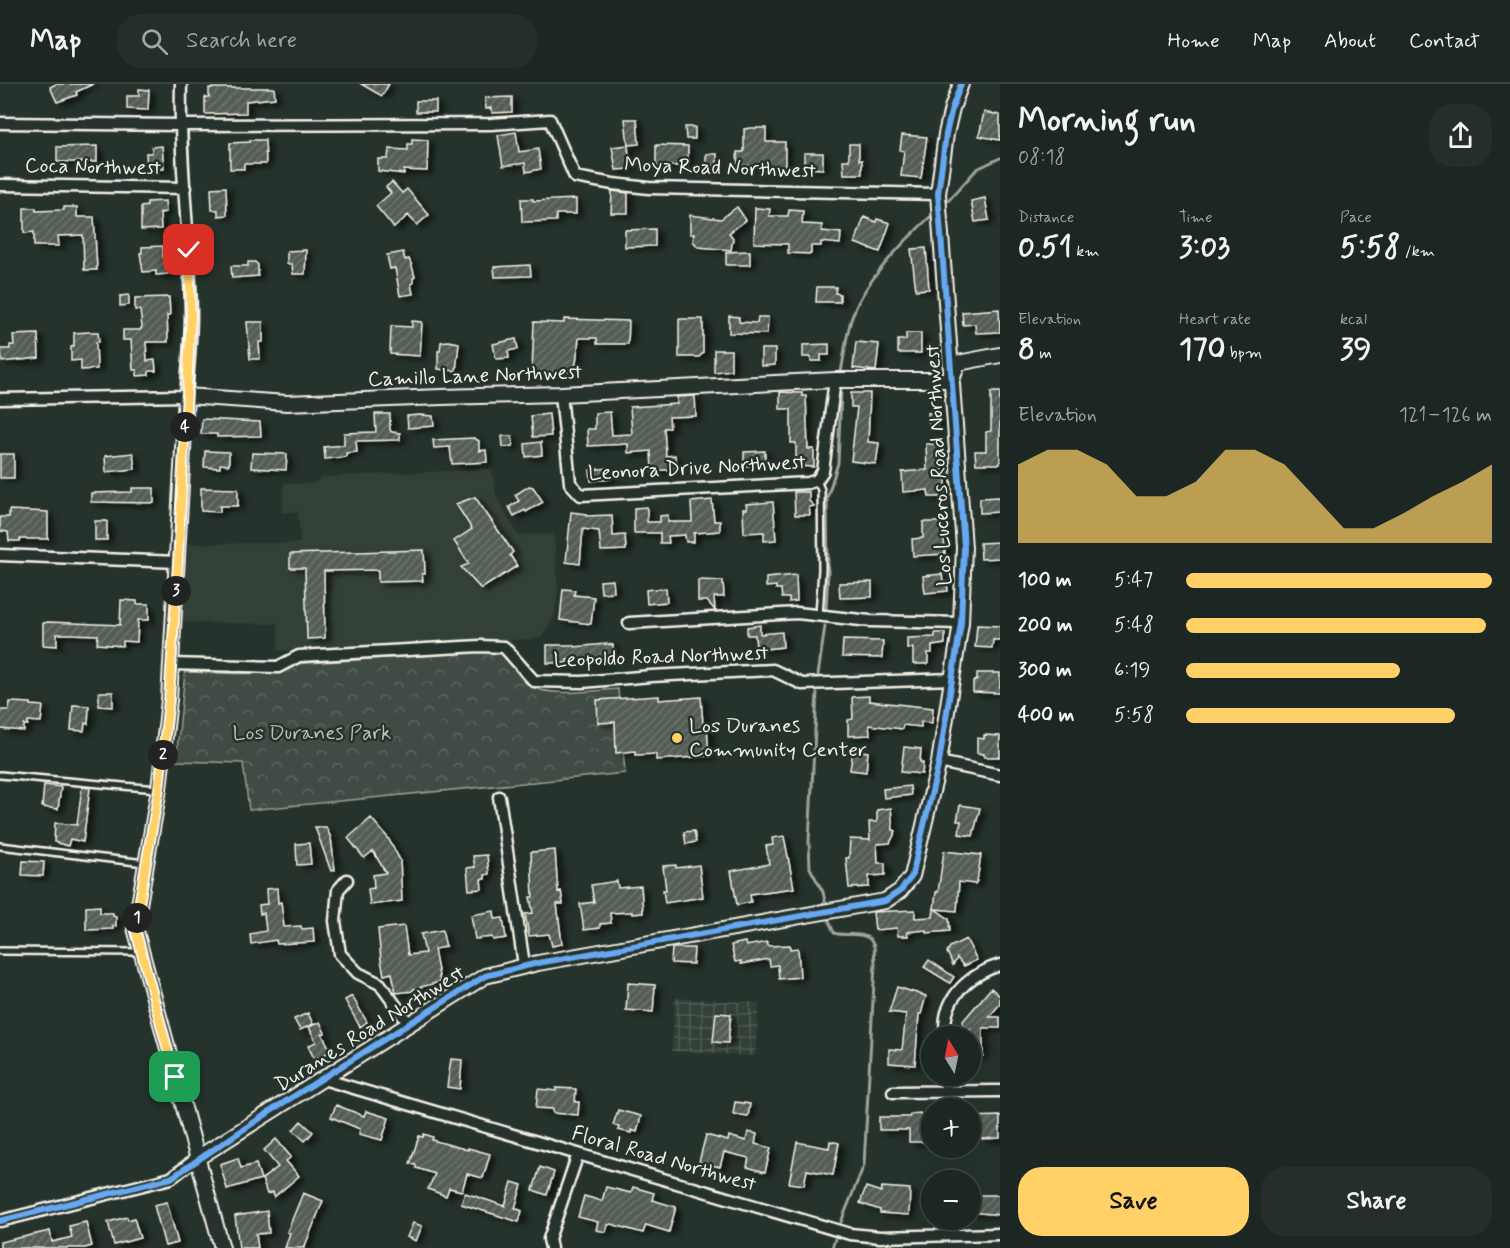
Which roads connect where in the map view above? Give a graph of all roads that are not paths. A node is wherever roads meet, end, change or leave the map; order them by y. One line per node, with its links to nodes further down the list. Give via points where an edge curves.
1 (181, 84): 4 (street)
2 (961, 84): 7 (street, Los Luceros Road Northwest, via 946,134)
3 (0, 123): 4 (street, Moya Road Northwest)
4 (180, 125): 6 (street); 7 (street, Moya Road Northwest, via 491,124 550,120 575,177 649,188)
5 (0, 185): 6 (street, Coca Northwest)
6 (185, 188): 12 (street, via 191,315)
7 (938, 194): 10 (street, Los Luceros Road Northwest)
8 (1000, 355): 10 (street, via 958,363)
9 (835, 380): 10 (street, Camillo Lane Northwest); 11 (street, Camillo Lane Northwest); 14 (street, Leonora Drive Northwest, via 823,471)
10 (952, 380): 19 (street, Los Luceros Road Northwest, via 964,547)
11 (561, 394): 12 (street, Camillo Lane Northwest, via 286,404); 14 (street, Leonora Drive Northwest, via 570,483 581,495)
12 (186, 396): 13 (street, Camillo Lane Northwest); 16 (street)
13 (0, 399)
14 (817, 480): 17 (lane, via 821,490)
15 (0, 555): 16 (street)
16 (178, 562): 20 (street)
17 (819, 616): 18 (street, via 754,614); 19 (street)
18 (629, 623)
19 (961, 623): 21 (street, Los Luceros Road Northwest)
20 (171, 664): 21 (street, Leopoldo Road Northwest, via 278,667 299,656 480,646 504,647 534,681 582,682 773,670 802,684); 25 (street)
21 (953, 679): 22 (street, Los Luceros Road Northwest)
22 (939, 762): 24 (street); 30 (street, Los Luceros Road Northwest, via 912,876)
23 (0, 775): 25 (lane)
24 (1000, 775)
25 (159, 789): 28 (street)
26 (499, 797): 33 (street)
27 (0, 846): 28 (lane)
28 (145, 863): 32 (street, via 135,928)
29 (347, 880): 35 (street, via 338,890 335,921 340,954 358,973 380,984)
30 (885, 901): 33 (street, Duranes Road Northwest)
31 (0, 951): 32 (lane)
32 (141, 952): 43 (street)
33 (524, 965): 35 (street, Duranes Road Northwest, via 485,976)
34 (1000, 965): 36 (street, via 978,973 954,995)
35 (409, 1024): 37 (street, Duranes Road Northwest)
36 (946, 1026)
37 (322, 1079): 42 (street, Floral Road Northwest); 43 (street, Duranes Road Northwest)
38 (946, 1086): 41 (street)
39 (1000, 1091): 41 (street)
40 (893, 1092): 41 (street)
41 (946, 1092)
42 (578, 1154): 45 (street, Floral Road Northwest, via 850,1234); 47 (street, via 549,1239)
43 (196, 1159): 44 (street, Duranes Road Northwest, via 171,1178); 46 (street)
44 (0, 1221)
45 (1000, 1234)
46 (222, 1248)
47 (551, 1248)

